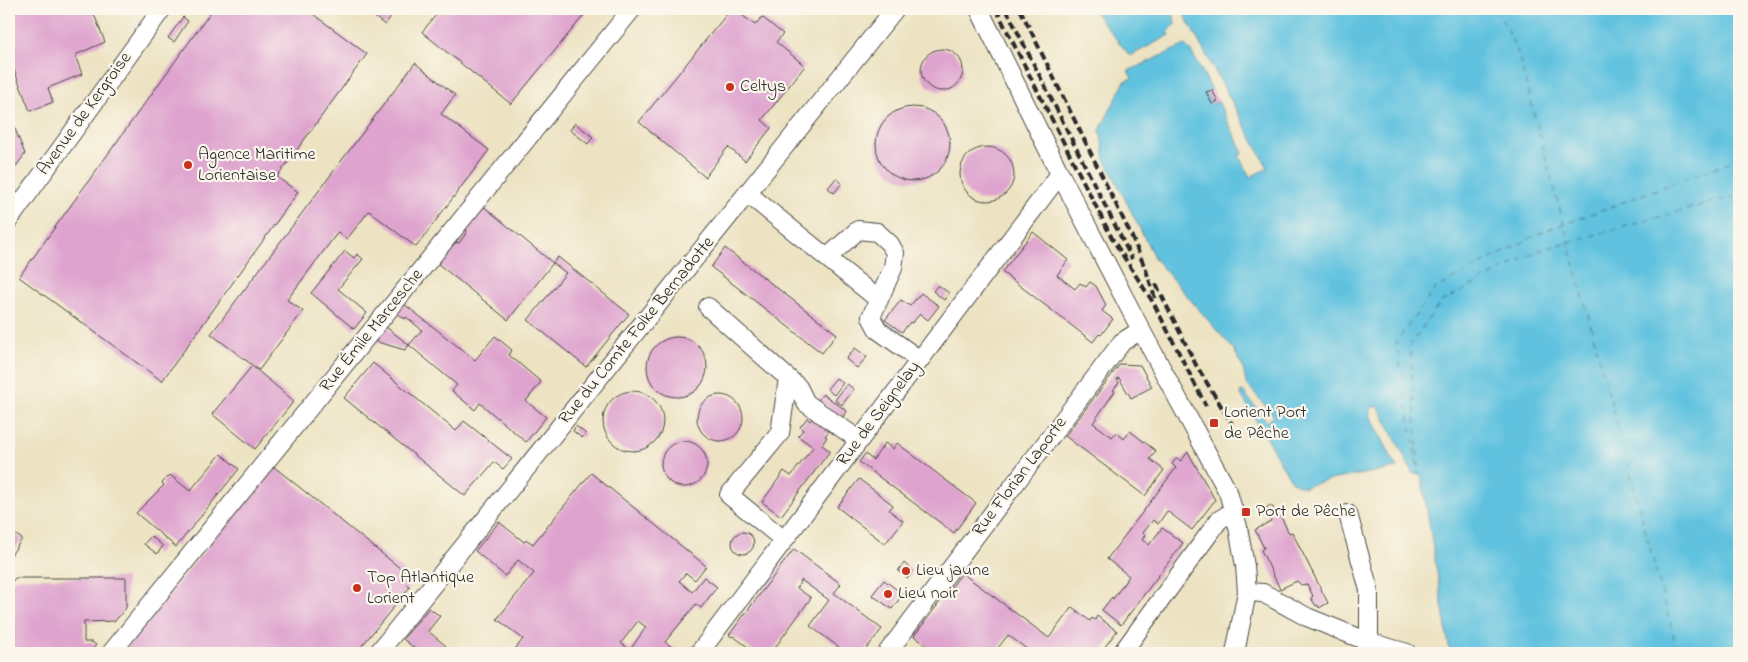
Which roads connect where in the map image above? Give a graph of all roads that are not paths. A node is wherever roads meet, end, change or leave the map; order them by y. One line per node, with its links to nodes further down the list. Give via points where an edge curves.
1 (162, 9): 7 (street, Avenue de Kergroise)
2 (632, 9): 20 (street, Rue Émile Marcesche)
3 (895, 9): 6 (street, Rue du Comte Folke Bernadotte)
4 (979, 9): 5 (street)
5 (1060, 174): 11 (street); 12 (street, Rue de Seignelay)
6 (747, 193): 8 (street); 21 (street, Rue du Comte Folke Bernadotte)
7 (9, 220)
8 (826, 258): 9 (street); 9 (street, via 858,230 877,232 895,253 893,268)
9 (879, 300): 12 (street, via 872,317 878,330)
10 (708, 307): 13 (street)
11 (1141, 330): 15 (street, via 1228,492); 23 (street, Rue Florian Laporte, via 1122,342)
12 (920, 360): 14 (street, Rue de Seignelay)
13 (788, 378): 14 (street, via 798,387 806,403); 17 (street, via 780,433 729,495)
14 (859, 440): 17 (street, Rue de Seignelay)
15 (1234, 511): 18 (street); 24 (street, via 1219,520)
16 (1348, 514): 19 (street, via 1369,590)
17 (784, 540): 22 (street, Rue de Seignelay)
18 (1247, 592): 19 (street, via 1263,593 1307,617); 25 (street)
19 (1368, 642): 26 (street)
20 (111, 653)
21 (378, 653)
22 (698, 653)
23 (887, 653)
24 (1122, 653)
25 (1235, 653)
26 (1407, 653)

